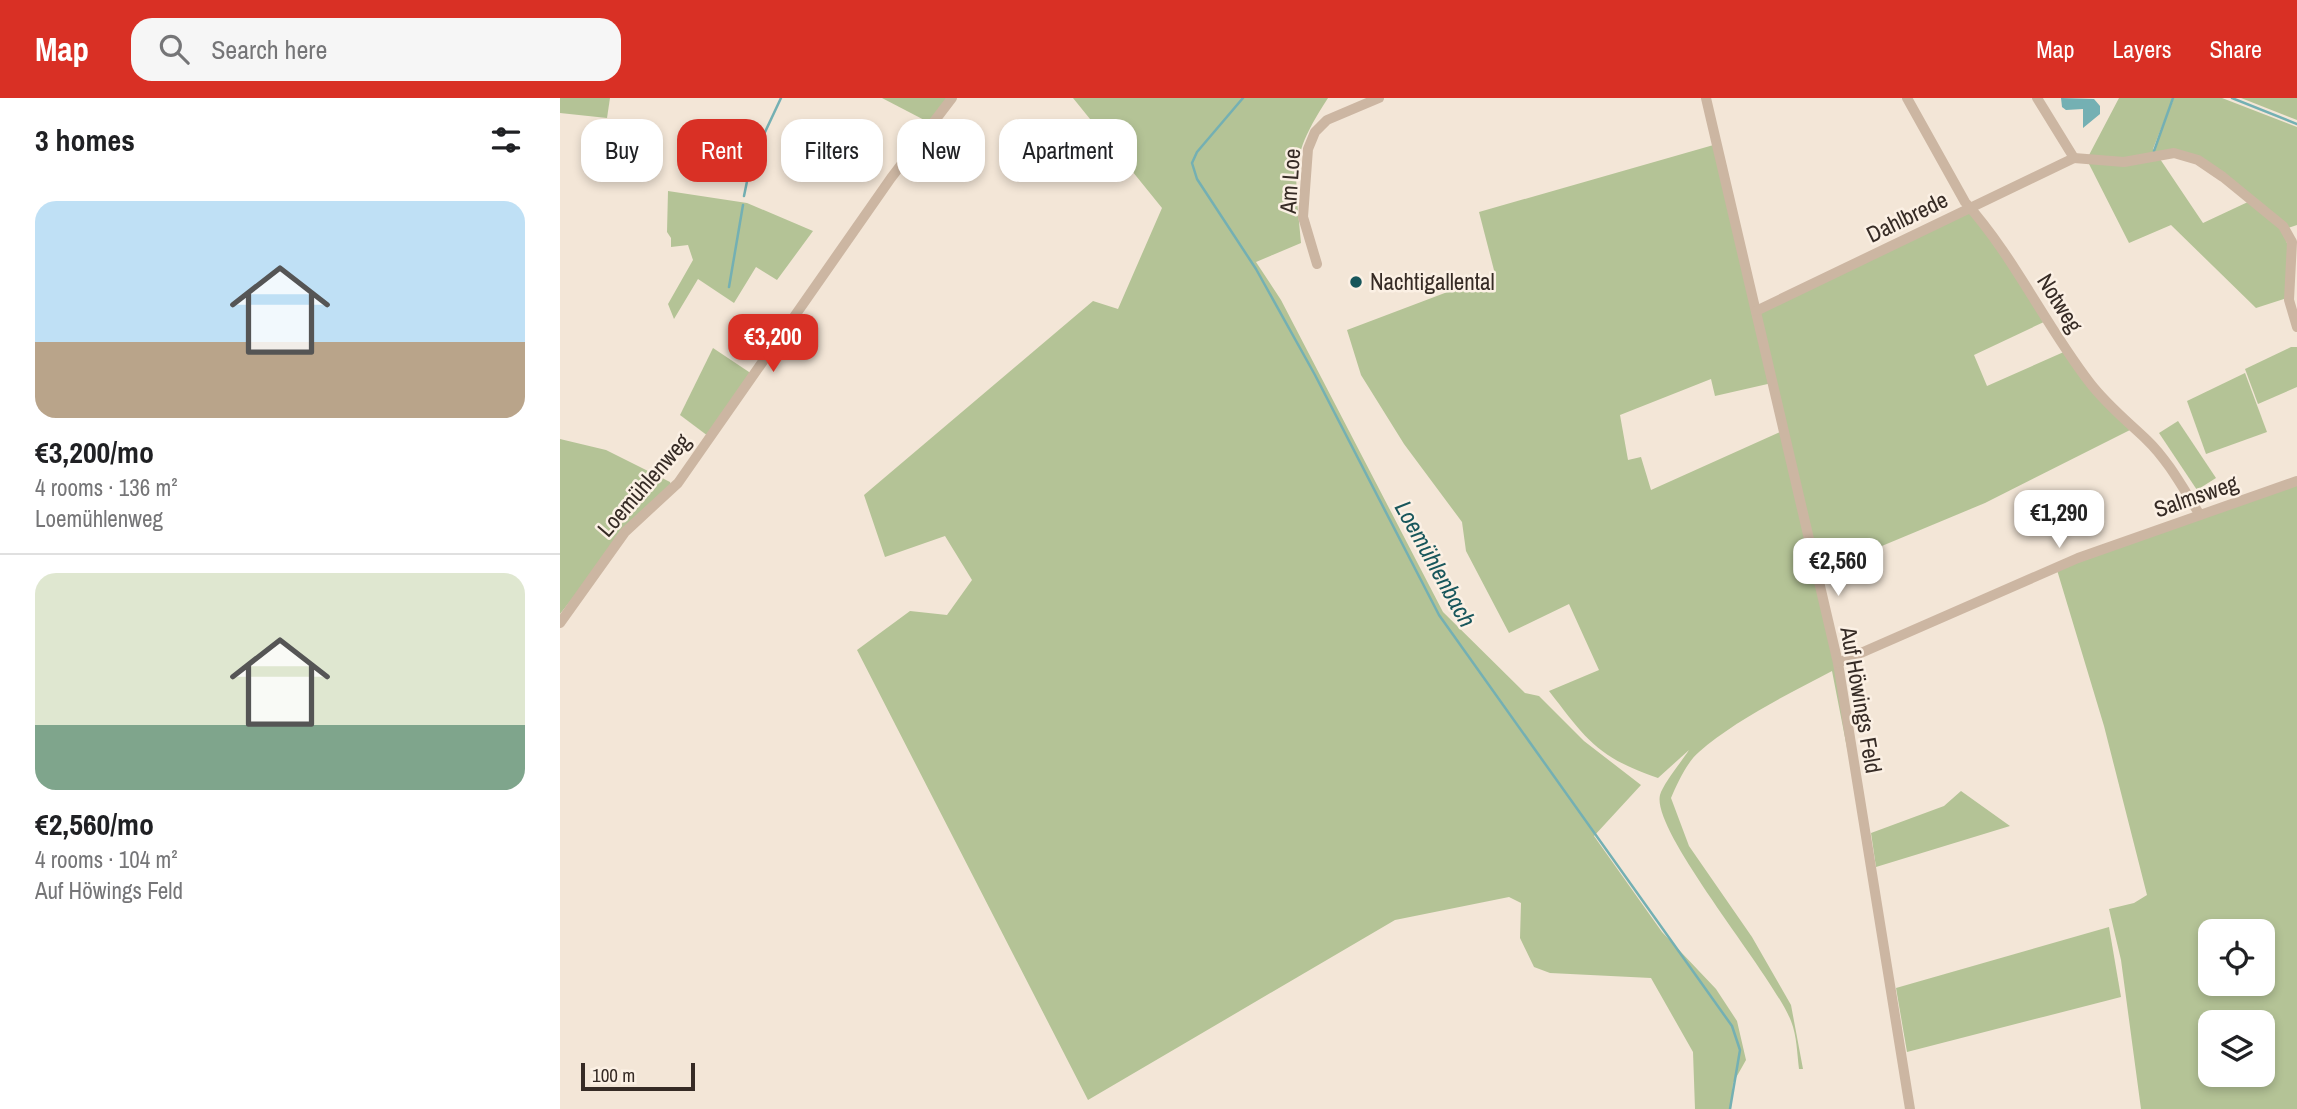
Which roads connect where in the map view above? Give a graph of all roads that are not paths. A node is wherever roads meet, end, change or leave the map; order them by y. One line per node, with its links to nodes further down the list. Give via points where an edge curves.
1 (952, 98): 13 (street, Loemühlenweg, via 678,483 625,531)
2 (1380, 98): 8 (street, Am Loe, via 1326,120 1308,149 1303,217)
3 (1706, 98): 9 (street, Auf Höwings Feld)
4 (1907, 98): 7 (street, Notweg)
5 (2036, 98): 6 (street)
6 (2074, 158): 7 (street, Dahlbrede); 10 (street, via 2124,162 2175,153 2198,160 2223,177 2283,226 2292,242 2289,300)
7 (1970, 208): 9 (street, Dahlbrede); 12 (street, Notweg, via 2007,254 2090,383 2148,441)
8 (1317, 264)
9 (1756, 311): 14 (street, Auf Höwings Feld)
10 (2297, 327)
11 (2297, 481): 12 (street, Salmsweg)
12 (2200, 514): 14 (street, Salmsweg, via 2078,558)
13 (560, 623)
14 (1838, 663): 15 (street, Auf Höwings Feld)
15 (1910, 1109)

